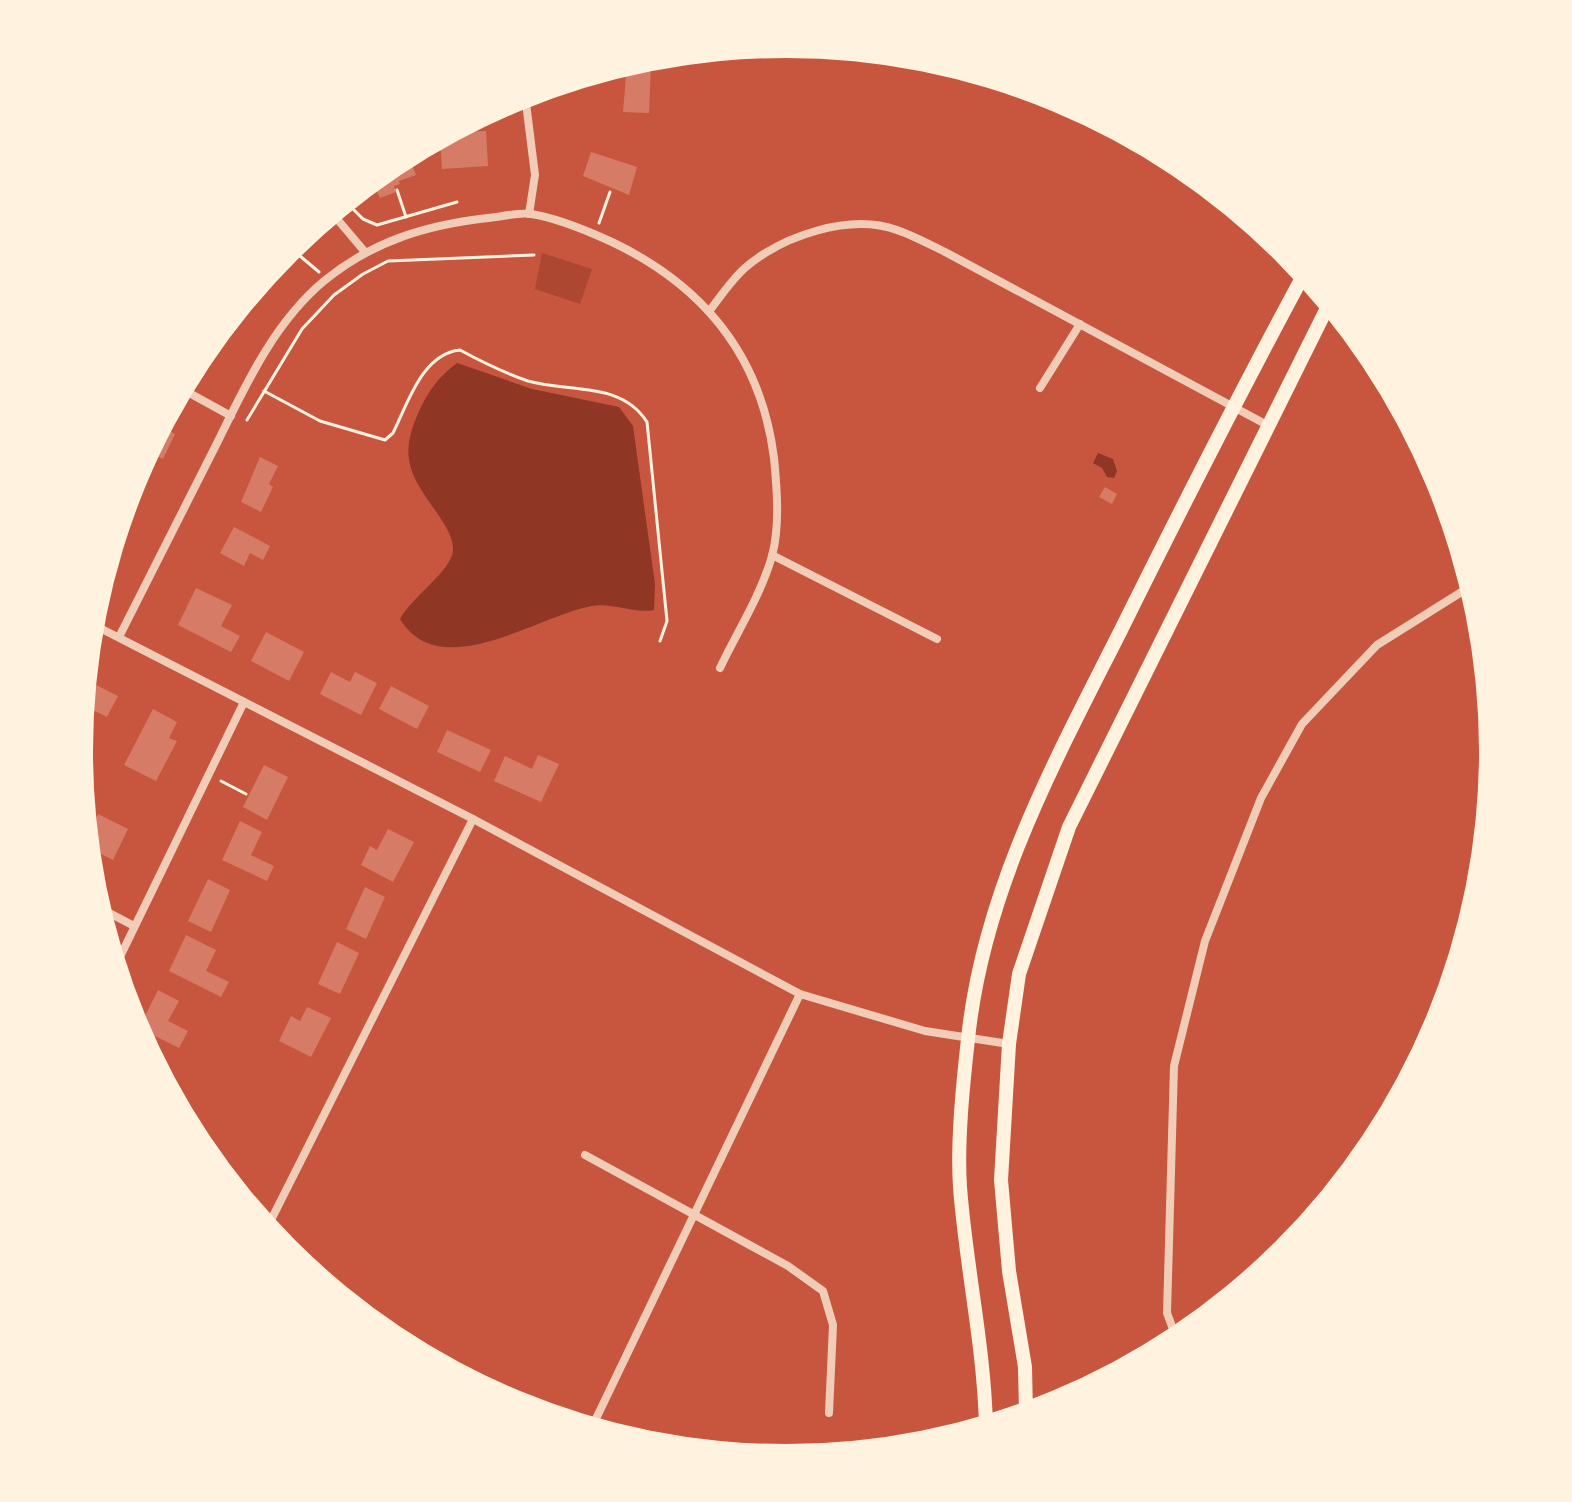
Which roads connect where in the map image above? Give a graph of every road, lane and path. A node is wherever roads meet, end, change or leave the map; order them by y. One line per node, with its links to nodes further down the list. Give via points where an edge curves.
1 (527, 109): 6 (street, via 535,175)
2 (397, 190): 7 (path)
3 (610, 192): 10 (path)
4 (457, 202): 7 (path)
5 (354, 209): 7 (path, via 372,224)
6 (529, 214): 9 (street, via 440,223); 10 (street)
7 (406, 216): 9 (path)
8 (339, 222): 11 (street)
9 (411, 232): 11 (street)
10 (596, 234): 16 (street, via 648,259)
11 (365, 252): 14 (street)
12 (534, 255): 20 (path, via 388,261 346,286 312,317)
13 (300, 258): 14 (path)
14 (326, 279): 23 (street, via 278,332)
15 (1298, 285): 22 (main road)
16 (710, 310): 18 (street, via 743,269 776,245 856,224 894,229); 26 (street, via 749,366 766,419 776,483)
17 (1324, 314): 25 (main road)
18 (1080, 324): 19 (street); 22 (street)
19 (1040, 388)
20 (264, 391): 24 (path); 31 (path, via 320,421 385,440 429,366 460,350 528,380 608,393 637,406 647,422 666,606)
21 (192, 395): 23 (street)
22 (1232, 407): 25 (street); 41 (main road, via 1031,811 979,963)
23 (231, 416): 29 (street)
24 (247, 420)
25 (1269, 426): 42 (main road, via 1069,827 1019,974)
26 (772, 555): 30 (street); 32 (street)
27 (1460, 593): 46 (street, via 1377,645 1302,724 1261,798 1205,941 1174,1066 1167,1313)
28 (104, 630): 29 (street)
29 (119, 637): 33 (street)
30 (937, 639)
31 (660, 641)
32 (720, 668)
33 (244, 702): 34 (street); 36 (street)
34 (210, 775): 35 (path); 38 (street)
35 (246, 794)
36 (473, 819): 40 (street); 45 (street)
37 (113, 915): 38 (street)
38 (134, 926): 39 (street)
39 (123, 950)
40 (800, 994): 41 (street); 44 (street)
41 (968, 1039): 42 (street); 49 (main road, via 960,1182)
42 (1009, 1044): 47 (main road, via 1001,1180)
43 (585, 1155): 44 (street)
44 (693, 1215): 48 (street, via 823,1291 833,1325); 50 (street)
45 (273, 1217)
46 (1172, 1326)
47 (1026, 1401)
48 (829, 1413)
49 (986, 1414)
50 (597, 1417)

